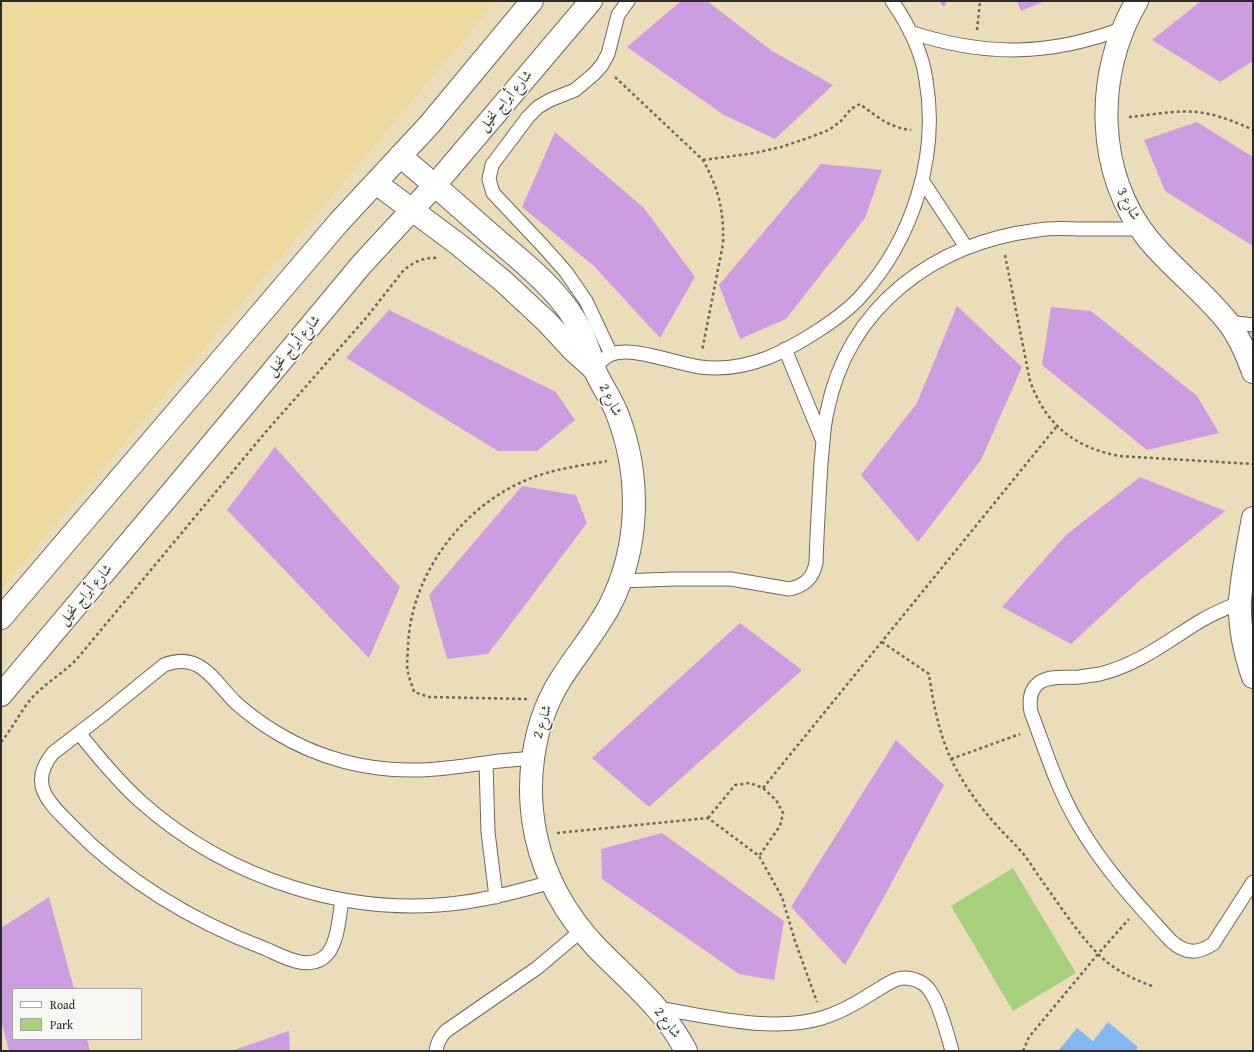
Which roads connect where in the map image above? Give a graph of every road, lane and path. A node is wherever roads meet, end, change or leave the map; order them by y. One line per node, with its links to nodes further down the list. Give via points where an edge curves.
1 (532, 1): 14 (street)
2 (591, 1): 18 (street, شارع أبراج نخيل)
3 (628, 1): 10 (lane, via 618,15 608,54)
4 (892, 1): 8 (lane)
5 (980, 1): 9 (path)
6 (1137, 1): 7 (street, شارع 3)
7 (1124, 28): 9 (lane, via 1061,46 1019,50); 11 (street, شارع 3, via 1110,73)
8 (910, 32): 9 (lane); 12 (lane, via 926,79)
9 (975, 48)
10 (602, 65): 15 (path); 29 (lane, via 575,90 550,100 528,117 492,165 489,179 493,193 566,272 586,301)
11 (1107, 120): 13 (path, via 1198,112 1236,122); 20 (street, شارع 3, via 1112,166 1128,209)
12 (929, 128): 15 (path, via 917,130 895,126 884,122 860,104 829,130 808,138 755,153); 16 (lane)
13 (1253, 130)
14 (400, 156): 17 (street); 18 (street, شارع 2)
15 (702, 160): 30 (path, via 718,192 723,227 720,262)
16 (922, 180): 23 (lane); 24 (lane, via 905,230 878,276)
17 (376, 183): 19 (street, شارع 2); 40 (street, via 339,222)
18 (435, 185): 19 (street, شارع أبراج نخيل); 31 (street, شارع 2, via 543,280 560,299 582,332)
19 (412, 210): 22 (street, شارع 2); 43 (street, شارع أبراج نخيل, via 362,264)
20 (1140, 229): 21 (lane, via 1039,229); 26 (street, شارع 3)
21 (1002, 236): 23 (lane); 33 (path, via 1030,381 1036,398)
22 (459, 245): 31 (street, شارع 2, via 503,280); 47 (path, via 447,259 423,259 403,271 76,660 31,699)
23 (966, 248): 25 (lane, via 917,273 895,290)
24 (861, 296): 25 (lane); 28 (lane, via 825,325)
25 (876, 310): 34 (lane, via 859,333 836,378 826,413)
26 (1228, 322): 27 (lane); 32 (street, شارع 3, via 1240,340)
27 (1253, 325)
28 (785, 349): 30 (lane, via 748,364); 34 (lane)
29 (611, 354): 30 (lane, via 627,351); 31 (lane, via 604,358)
30 (699, 367)
31 (595, 370): 35 (street, شارع 2, via 617,412)
32 (1253, 372)
33 (1056, 426): 36 (path, via 1085,446 1119,456); 41 (path)
34 (823, 441): 38 (lane, via 816,563 812,575 805,584 789,589 731,579)
35 (630, 457): 38 (street, شارع 2, via 634,513 627,557); 44 (path, via 550,471 498,495 455,532 424,580 415,606 408,634 407,671 414,692 429,697)
36 (1253, 464)
37 (1253, 518): 39 (street)
38 (619, 581): 44 (street, شارع 2, via 610,605)
39 (1240, 602): 42 (street, via 1242,633); 45 (lane, via 1203,620 1151,653 1124,666 1093,675 1047,679 1040,682 1030,696 1031,712)
40 (1, 618)
41 (882, 642): 49 (path, via 929,674 940,728); 51 (path)
42 (1253, 677)
43 (1, 695)
44 (550, 699): 48 (street, شارع 2, via 540,725)
45 (1037, 728): 49 (path); 59 (lane, via 1076,821)
46 (79, 733): 50 (lane, via 164,665 185,660 204,669 236,703 260,722 319,754 366,766 414,770); 58 (lane, via 108,769 140,801 175,829 214,854 298,889); 58 (lane, via 46,761 42,776 44,791 54,808 88,842 124,873 164,900 205,924 303,963 322,959 329,953 334,944)
47 (1, 742)
48 (533, 758): 50 (lane); 53 (street, شارع 2, via 532,810)
49 (951, 759): 61 (path, via 981,807 1020,849 1076,928)
50 (486, 763): 57 (lane, via 488,832)
51 (763, 788): 52 (path, via 750,783 734,785); 54 (path, via 776,800 783,813 780,826)
52 (708, 818): 53 (path); 54 (path)
53 (536, 835): 55 (street, شارع 2)
54 (759, 856): 64 (path, via 782,897)
55 (551, 882): 57 (lane); 60 (street, شارع 2, via 565,908)
56 (1253, 882): 59 (lane, via 1213,944 1196,952 1187,951 1171,942)
57 (496, 897): 58 (lane, via 433,906)
58 (342, 900)
59 (1140, 907): 61 (path)
60 (582, 930): 63 (street, شارع 2); 65 (lane, via 538,968 446,1031 437,1043)
61 (1098, 954): 62 (path, via 1123,973); 68 (path, via 1029,1037)
62 (1152, 986)
63 (657, 1008): 64 (lane, via 758,1024 802,1022); 66 (street, شارع 2)
64 (823, 1018): 67 (lane, via 862,1000 892,981 908,978 925,985 931,992)
65 (436, 1051)
66 (686, 1051)
67 (952, 1051)
68 (1023, 1051)

